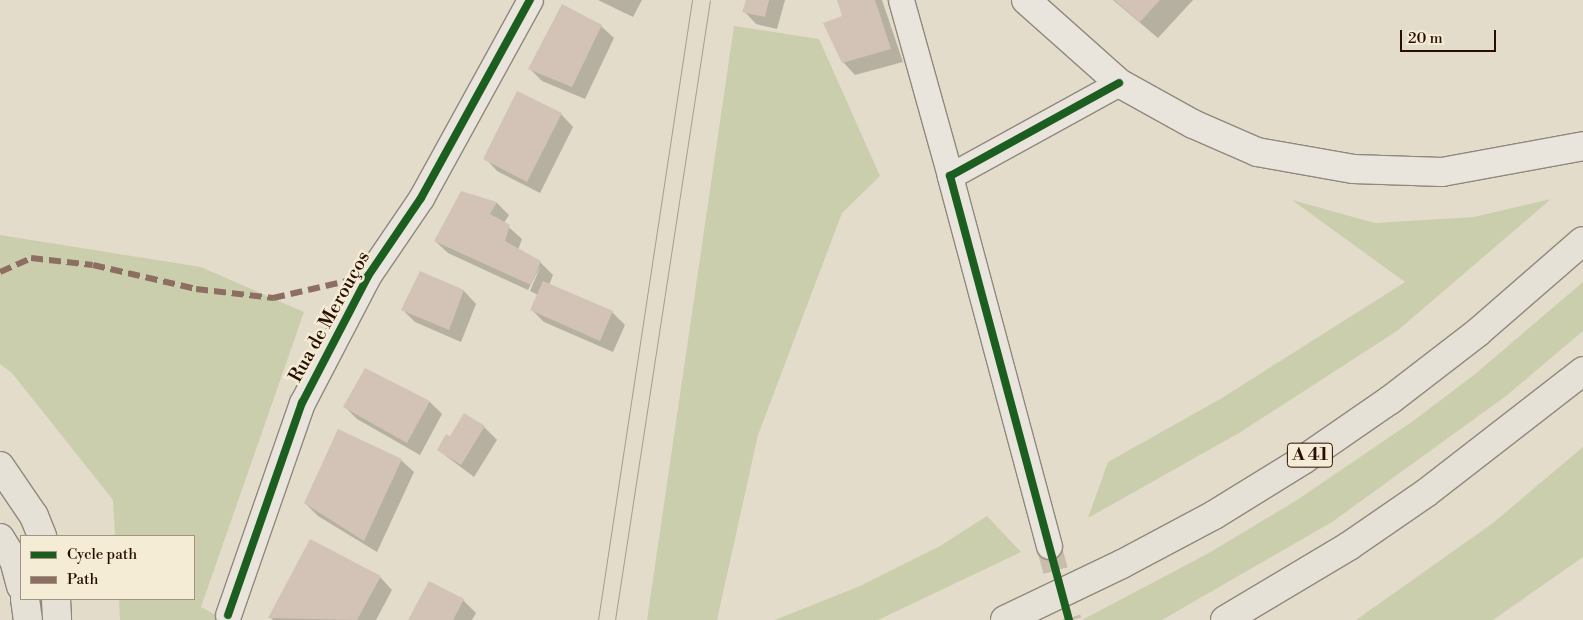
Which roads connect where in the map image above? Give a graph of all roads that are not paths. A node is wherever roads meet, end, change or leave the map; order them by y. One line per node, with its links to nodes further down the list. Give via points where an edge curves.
1 (530, 0): 16 (street, Rua de Merouços, via 421,198 368,276 302,403)
2 (901, 0): 6 (street)
3 (1026, 0): 4 (main road)
4 (1119, 83): 5 (main road, via 1193,124 1257,152 1353,169 1442,172); 6 (street)
5 (1583, 146)
6 (950, 176): 12 (street)
7 (1583, 241): 19 (highway, A 41, via 1477,334 1303,460 1206,519)
8 (1583, 371): 20 (highway, via 1426,493 1341,550)
9 (0, 466): 10 (highway, via 34,516)
10 (42, 535)
11 (0, 538): 13 (highway, via 14,560)
12 (1049, 546)
13 (20, 582)
14 (25, 600): 17 (highway)
15 (56, 600): 18 (highway)
16 (228, 615)
17 (28, 620)
18 (57, 620)
19 (1005, 620)
20 (1224, 620)

